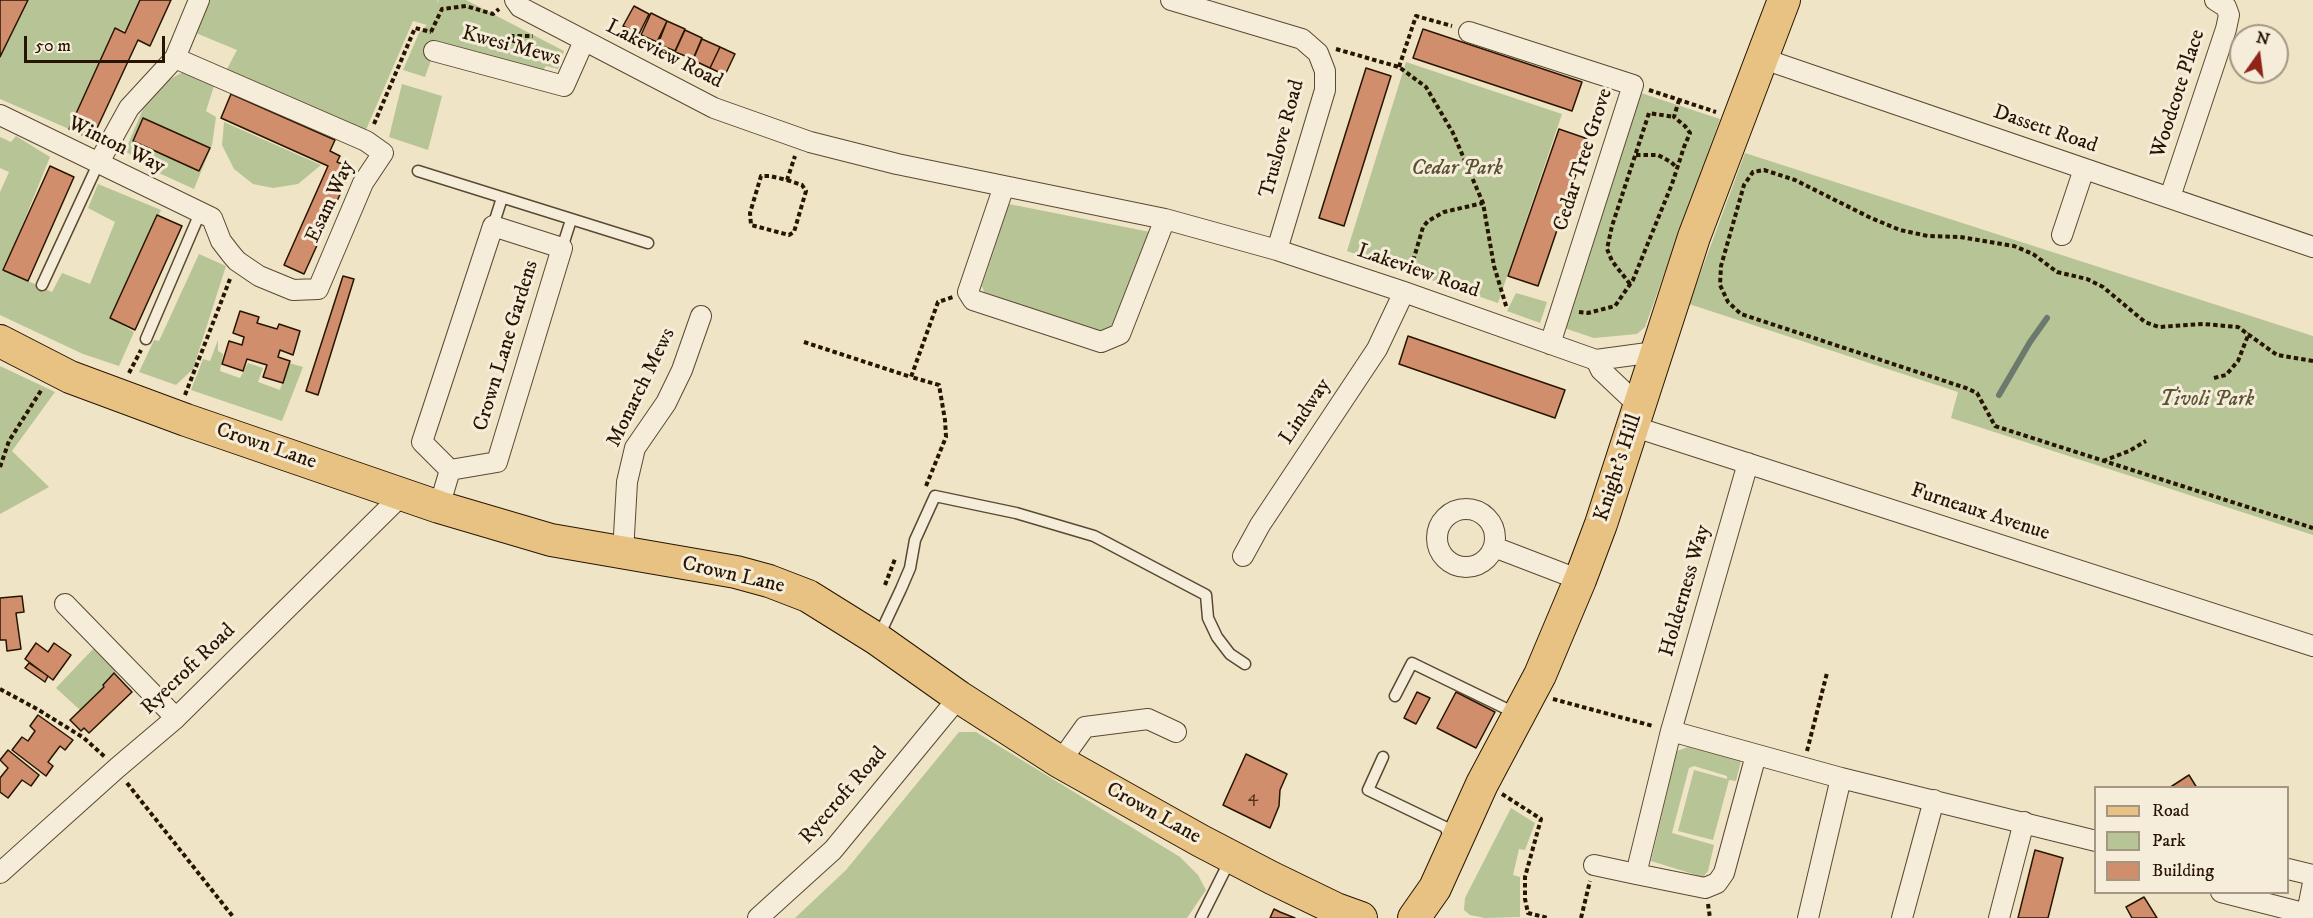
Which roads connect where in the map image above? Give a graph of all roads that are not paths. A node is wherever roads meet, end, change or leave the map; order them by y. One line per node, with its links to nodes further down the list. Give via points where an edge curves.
1 (199, 0): 9 (street)
2 (514, 0): 8 (street, Lakeview Road, via 520,7)
3 (1171, 0): 26 (street, Truslove Road, via 1302,39 1318,53 1325,71 1325,90)
4 (1783, 0): 10 (main road, Knight's Hill)
5 (2221, 3): 16 (street, Woodcote Place, via 2229,15 2226,29)
6 (1470, 32): 32 (street, Cedar Tree Grove, via 1633,85)
7 (436, 39): 8 (street, Kwesi Mews, via 564,86)
8 (584, 41): 15 (street, Lakeview Road, via 714,108 800,138 897,164)
9 (175, 58): 12 (street, via 129,108); 18 (street, Esam Way, via 366,141 383,153 363,183 318,289 293,290 259,276 237,261)
10 (1761, 58): 13 (street, Dassett Road); 33 (main road, Knight's Hill)
11 (0, 115): 12 (street, Winton Way)
12 (98, 164): 18 (street, Winton Way); 27 (lane)
13 (2084, 169): 16 (street, Dassett Road); 22 (street)
14 (418, 171): 17 (lane)
15 (1004, 186): 19 (street, Lakeview Road); 19 (street, via 968,292 973,300 1101,342 1120,334)
16 (2170, 197): 24 (street, Dassett Road)
17 (502, 198): 20 (lane); 21 (lane)
18 (206, 216): 30 (lane)
19 (1165, 219): 26 (street, Lakeview Road)
20 (571, 220): 23 (lane); 25 (lane)
21 (493, 226): 25 (street, Crown Lane Gardens); 37 (street, via 422,442)
22 (2062, 235)
23 (648, 243)
24 (2313, 247)
25 (562, 249): 37 (street, Crown Lane Gardens, via 497,462)
26 (1277, 250): 28 (street, Lakeview Road)
27 (42, 285)
28 (1406, 286): 32 (street, Lakeview Road); 42 (street, Lindway, via 1377,349)
29 (701, 316): 41 (street, Monarch Mews, via 666,403 635,448 627,482)
30 (146, 339)
31 (0, 341): 38 (main road, Crown Lane, via 70,377)
32 (1550, 344): 34 (street, Lakeview Road)
33 (1655, 352): 34 (street, Lakeview Road); 35 (main road, Knight's Hill)
34 (1596, 360): 35 (street)
35 (1635, 416): 36 (street, Furneaux Avenue); 43 (main road, Knight's Hill)
36 (1748, 463): 46 (street, Furneaux Avenue); 52 (street, Holderness Way)
37 (450, 470): 39 (street)
38 (403, 494): 39 (main road, Crown Lane); 51 (street, Ryecroft Road)
39 (439, 507): 41 (main road, Crown Lane, via 551,540)
40 (1494, 548): 43 (street)
41 (622, 553): 45 (main road, Crown Lane, via 769,581 808,596)
42 (1243, 556)
43 (1580, 580): 50 (main road, Knight's Hill)
44 (66, 604): 51 (street)
45 (878, 639): 47 (lane, via 910,568 915,540 935,496 1016,513 1094,536 1206,595 1208,618 1217,637 1230,654); 49 (main road, Crown Lane)
46 (2313, 646)
47 (1245, 664)
48 (1395, 696): 50 (lane, via 1412,663)
49 (959, 697): 56 (main road, Crown Lane); 71 (street, Ryecroft Road, via 833,850)
50 (1526, 704): 61 (main road, Knight's Hill, via 1482,784)
51 (176, 718): 64 (street, Ryecroft Road)
52 (1671, 731): 54 (street); 66 (street, Holderness Way)
53 (1176, 732): 56 (street, via 1148,719 1085,727)
54 (1755, 754): 57 (street); 66 (street, via 1724,873 1717,883 1706,888)
55 (1383, 757): 61 (lane, via 1368,790 1445,828)
56 (1060, 762): 62 (main road, Crown Lane)
57 (1841, 778): 58 (street); 75 (street)
58 (1934, 800): 59 (street); 76 (street)
59 (2024, 822): 60 (street); 77 (street)
60 (2094, 840)
61 (1455, 847): 74 (main road, Knight's Hill, via 1435,888)
62 (1232, 857): 72 (lane); 73 (main road, Crown Lane)
63 (1594, 865): 66 (street)
64 (3, 866)
65 (2289, 869): 67 (street)
66 (1636, 874)
67 (2313, 875)
68 (2313, 883): 70 (street)
69 (2227, 894): 70 (street)
70 (2306, 916)
71 (758, 918)
72 (1201, 918)
73 (1361, 918)
74 (1414, 918)
75 (1808, 918)
76 (1902, 918)
77 (1999, 918)

